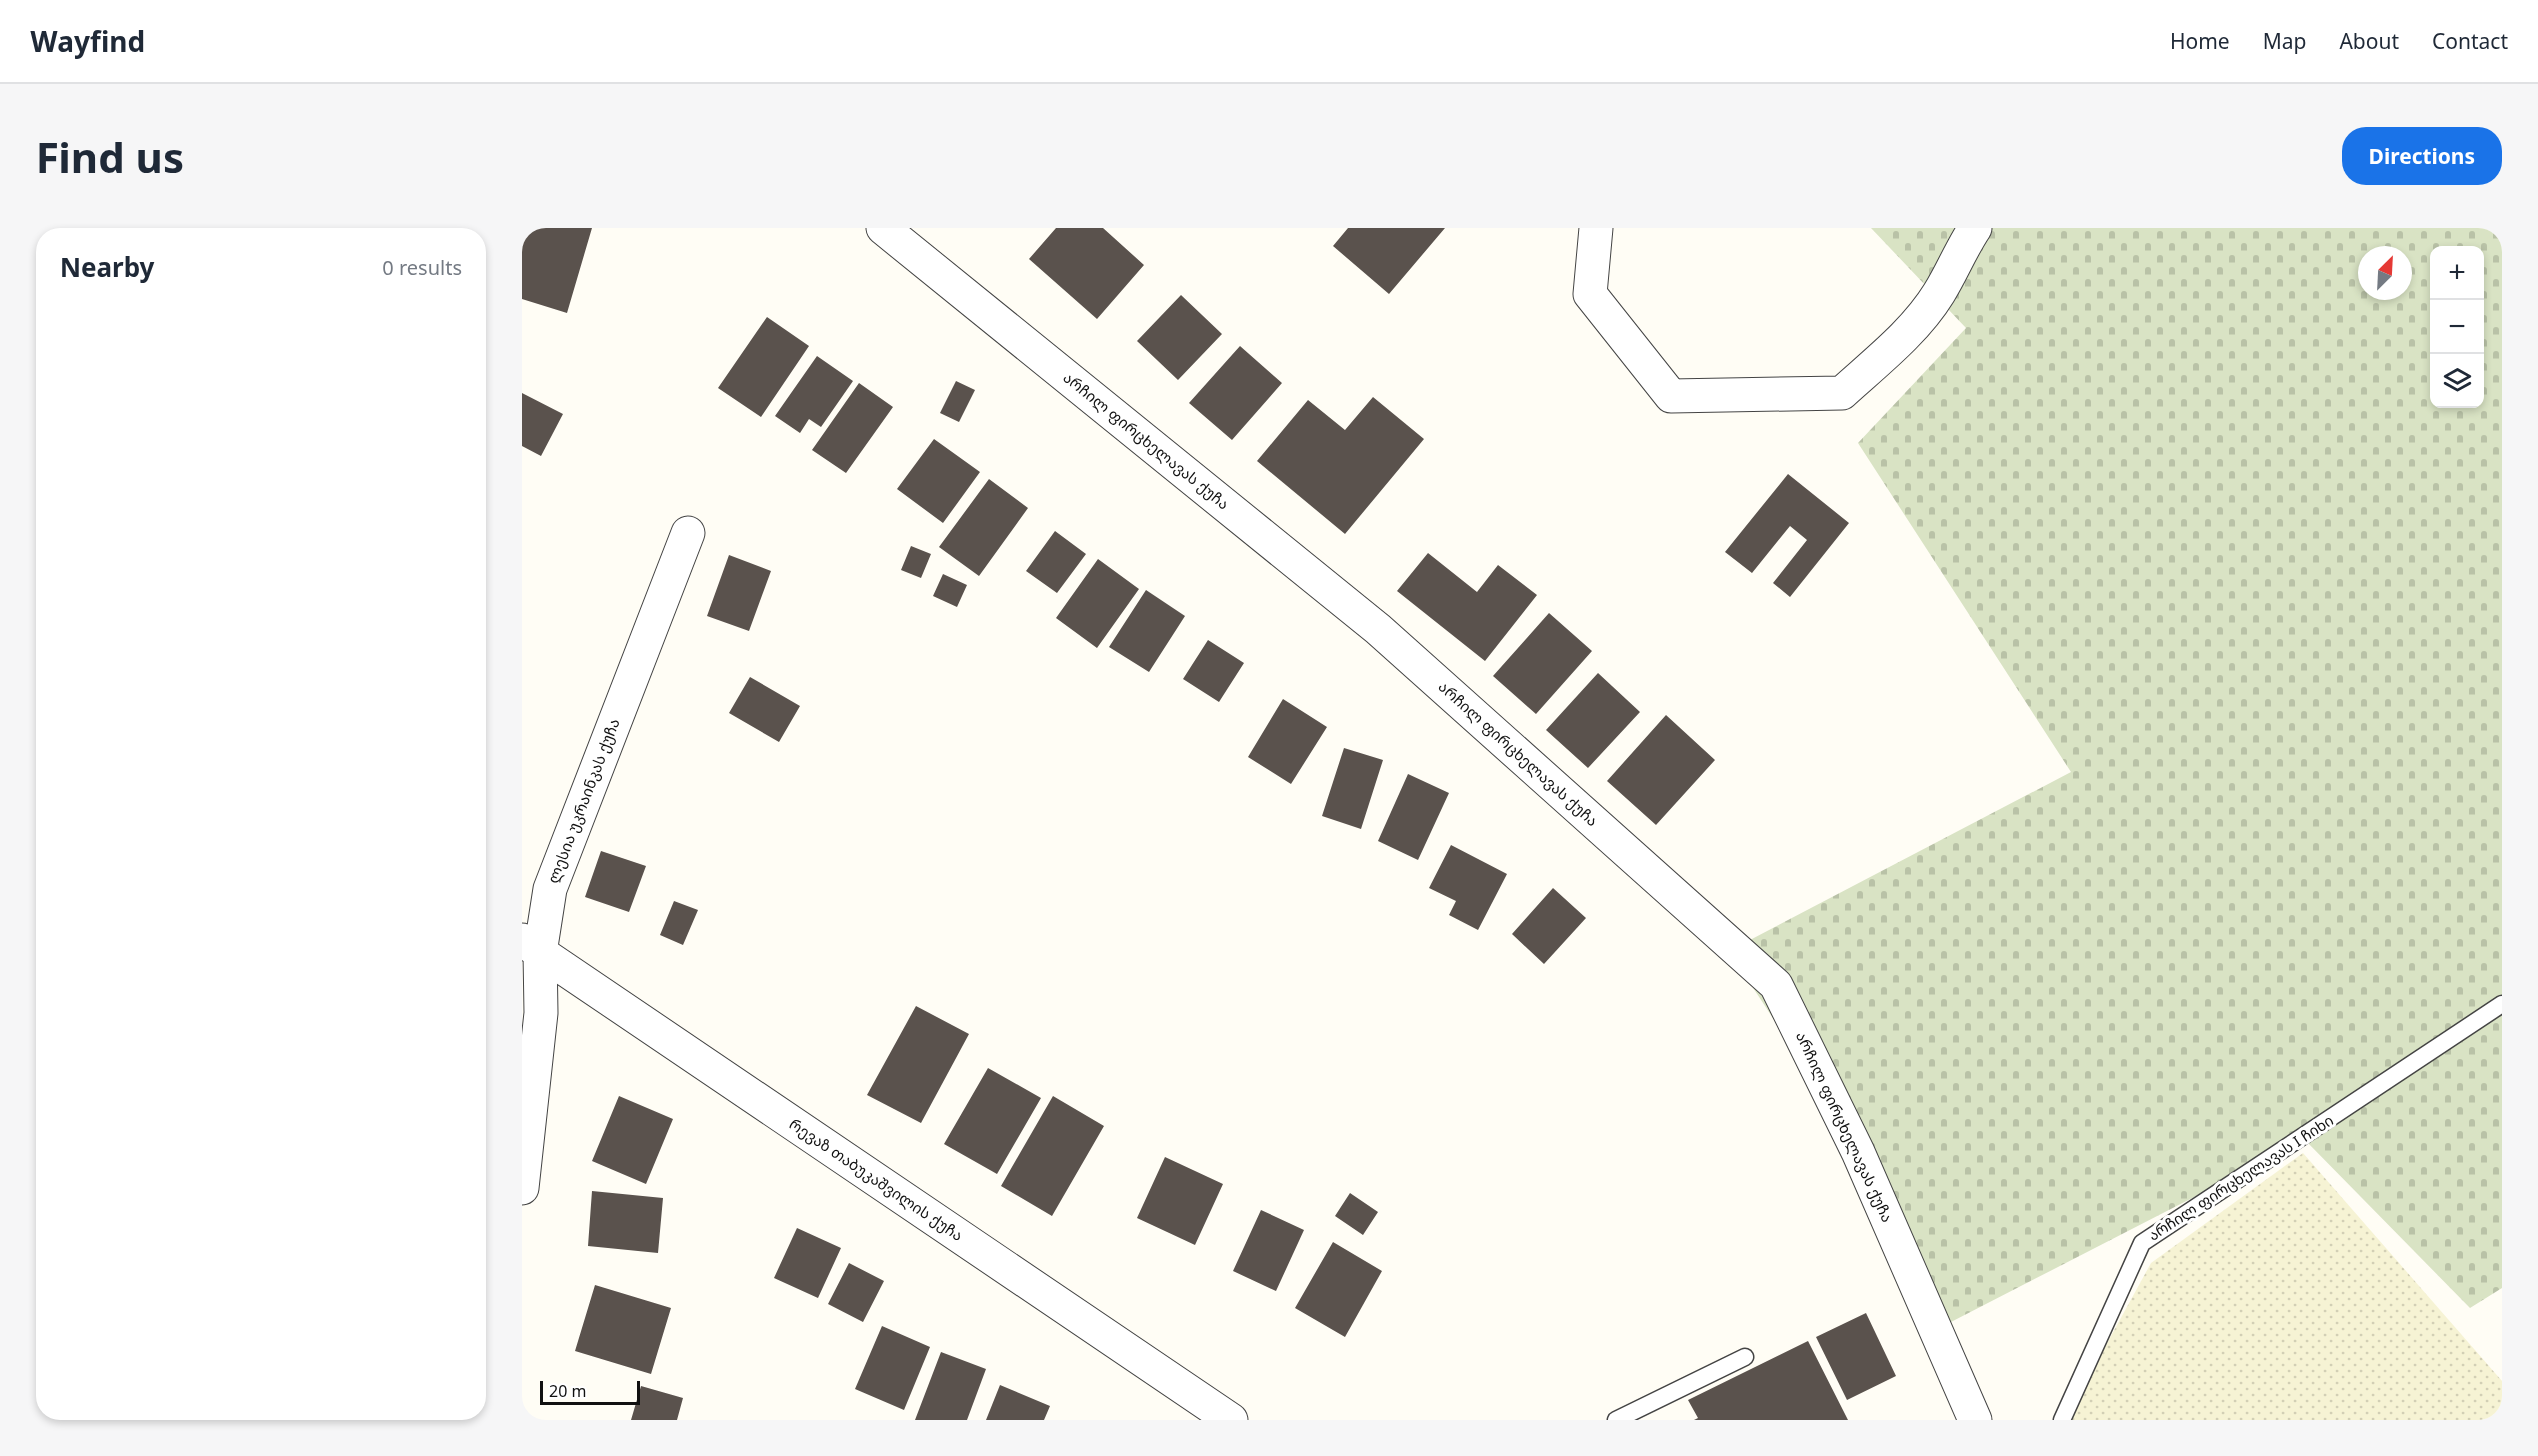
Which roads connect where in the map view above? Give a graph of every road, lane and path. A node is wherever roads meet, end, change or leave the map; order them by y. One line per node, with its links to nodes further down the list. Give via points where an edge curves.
1 (882, 228): 11 (street, არჩილ ფირცხელავას ქუჩა, via 1378,629 1776,985 1858,1152)
2 (1596, 228): 3 (street, via 1590,294 1671,396 1842,393 1909,332 1939,294)
3 (1975, 228)
4 (688, 533): 5 (street, ლესია უკრაინკას ქუჩა)
5 (531, 946): 7 (street, ლესია უკრაინკას ქუჩა, via 541,1013); 9 (street, რევაზ თაბუკაშვილის ქუჩა)
6 (2502, 1004): 12 (lane, არჩილ ფირცხელავას I ჩიხი, via 2142,1243)
7 (522, 1188)
8 (1745, 1357): 10 (lane)
9 (1231, 1420)
10 (1616, 1420)
11 (1975, 1420)
12 (2062, 1420)

